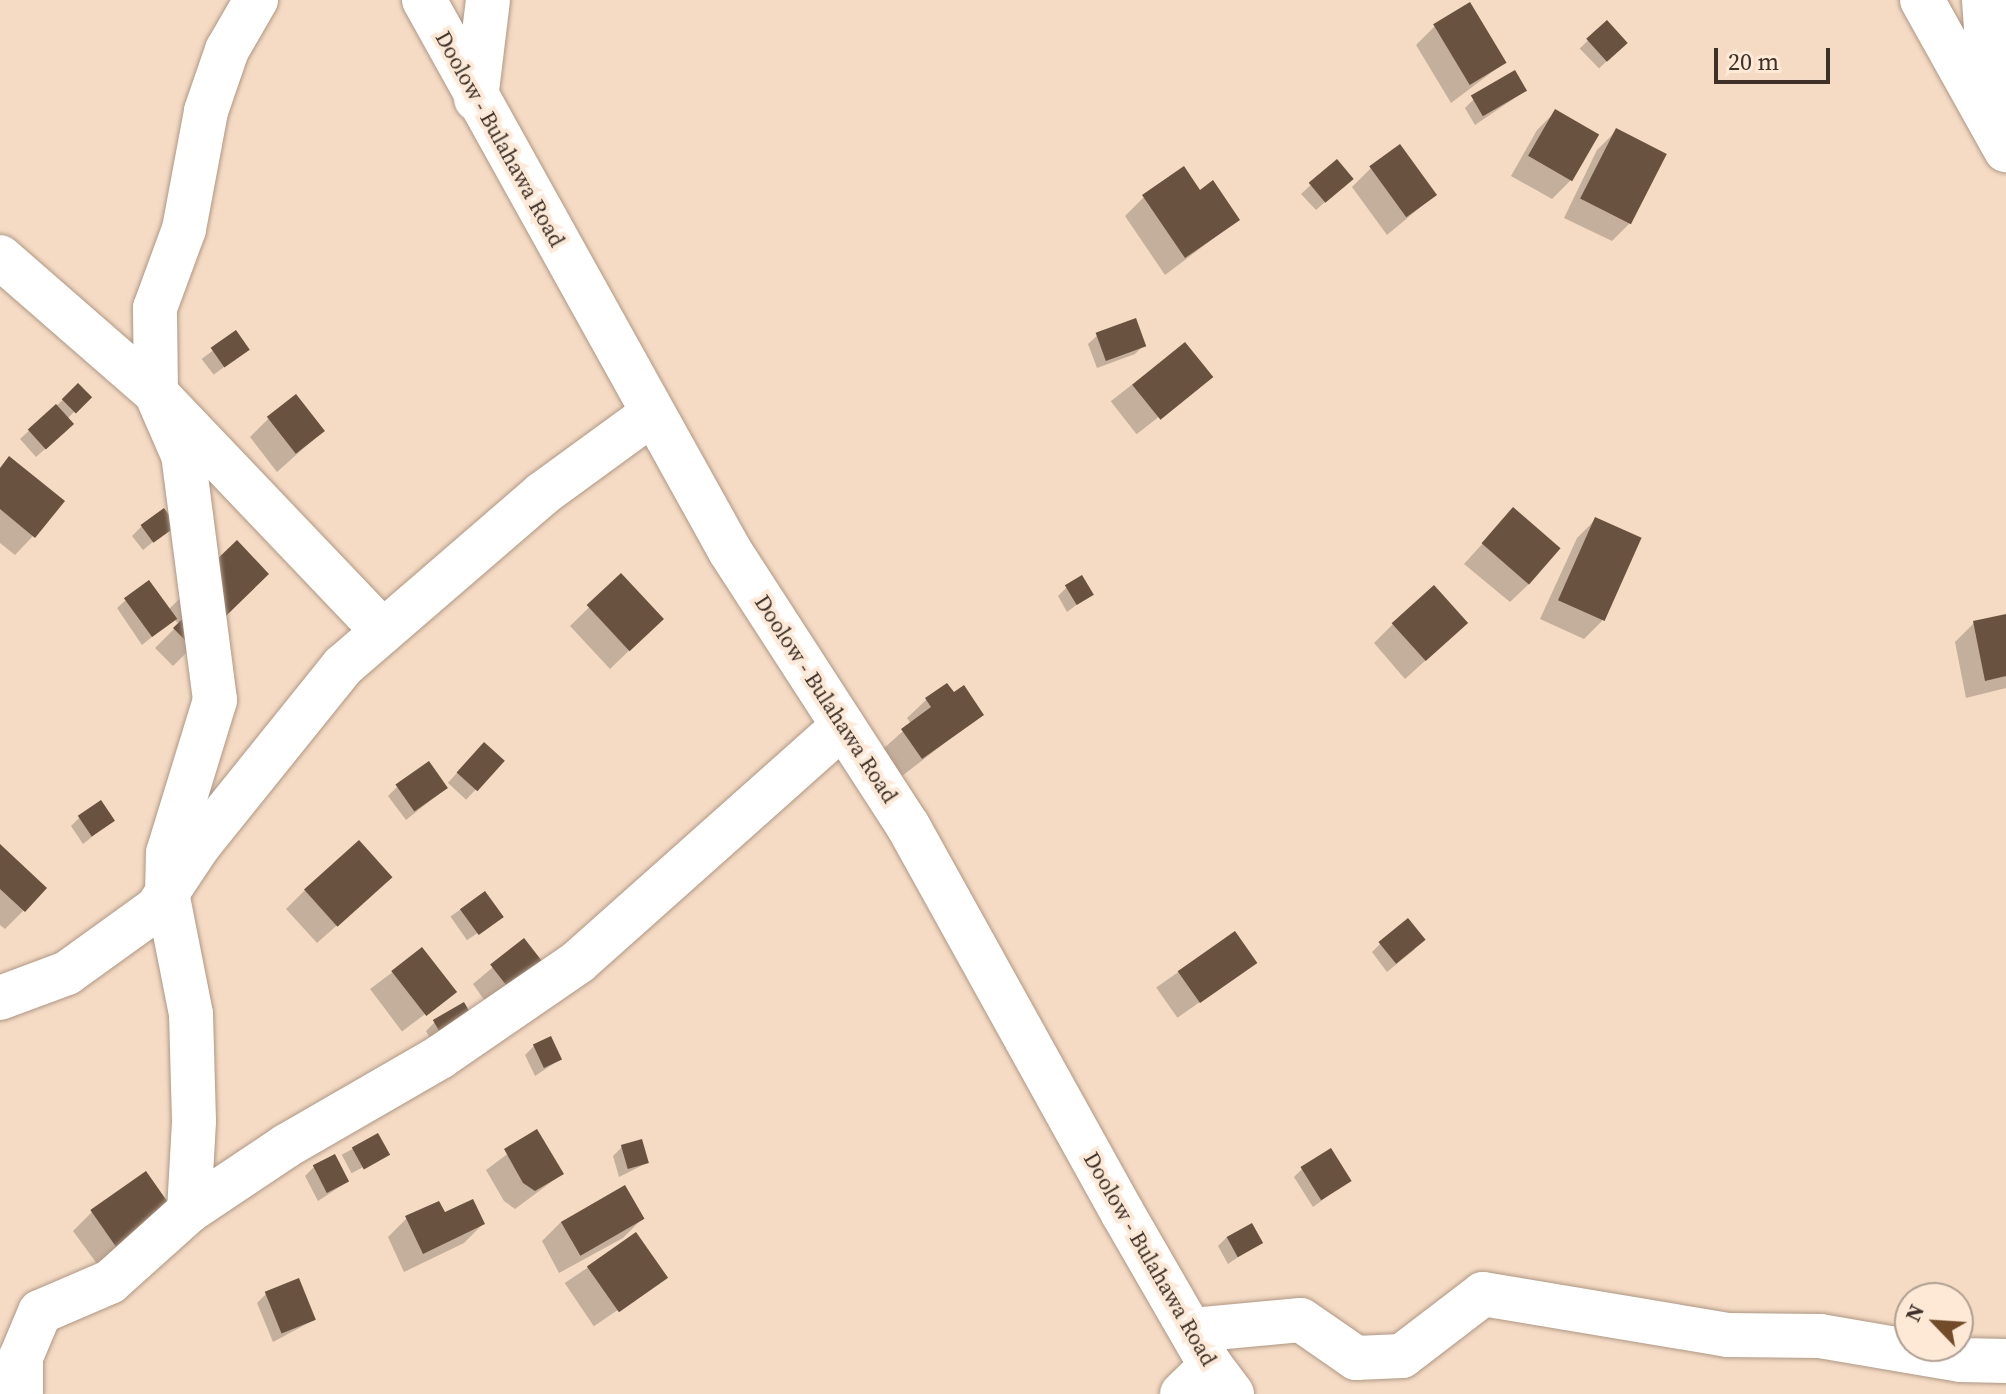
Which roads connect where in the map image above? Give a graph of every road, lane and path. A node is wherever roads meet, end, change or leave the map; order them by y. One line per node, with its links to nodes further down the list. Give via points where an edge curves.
1 (256, 0): 9 (street, via 227,50 206,111 184,229 155,308)
2 (424, 0): 6 (street, Doolow - Bulahawa Road)
3 (488, 0): 6 (street)
4 (1922, 0): 7 (street)
5 (1984, 0): 7 (street)
6 (476, 99): 10 (street, Doolow - Bulahawa Road)
7 (2000, 141)
8 (0, 257): 9 (street)
9 (156, 393): 11 (street); 13 (street, via 183,455 215,700 168,853)
10 (653, 413): 11 (street, via 542,494); 12 (street, Doolow - Bulahawa Road, via 730,551)
11 (383, 631): 13 (street, via 343,666 199,845)
12 (843, 726): 15 (street, via 578,962 440,1057 286,1146); 17 (street, Doolow - Bulahawa Road, via 908,826)
13 (167, 893): 14 (street, via 157,908 67,973); 15 (street, via 191,1014 194,1121)
14 (0, 998)
15 (189, 1211): 18 (street, via 110,1282 40,1312 21,1357)
16 (2006, 1361): 17 (street, via 1961,1360 1820,1336 1728,1335 1483,1294 1402,1356 1356,1358 1301,1320)
17 (1204, 1371)
18 (21, 1394)

